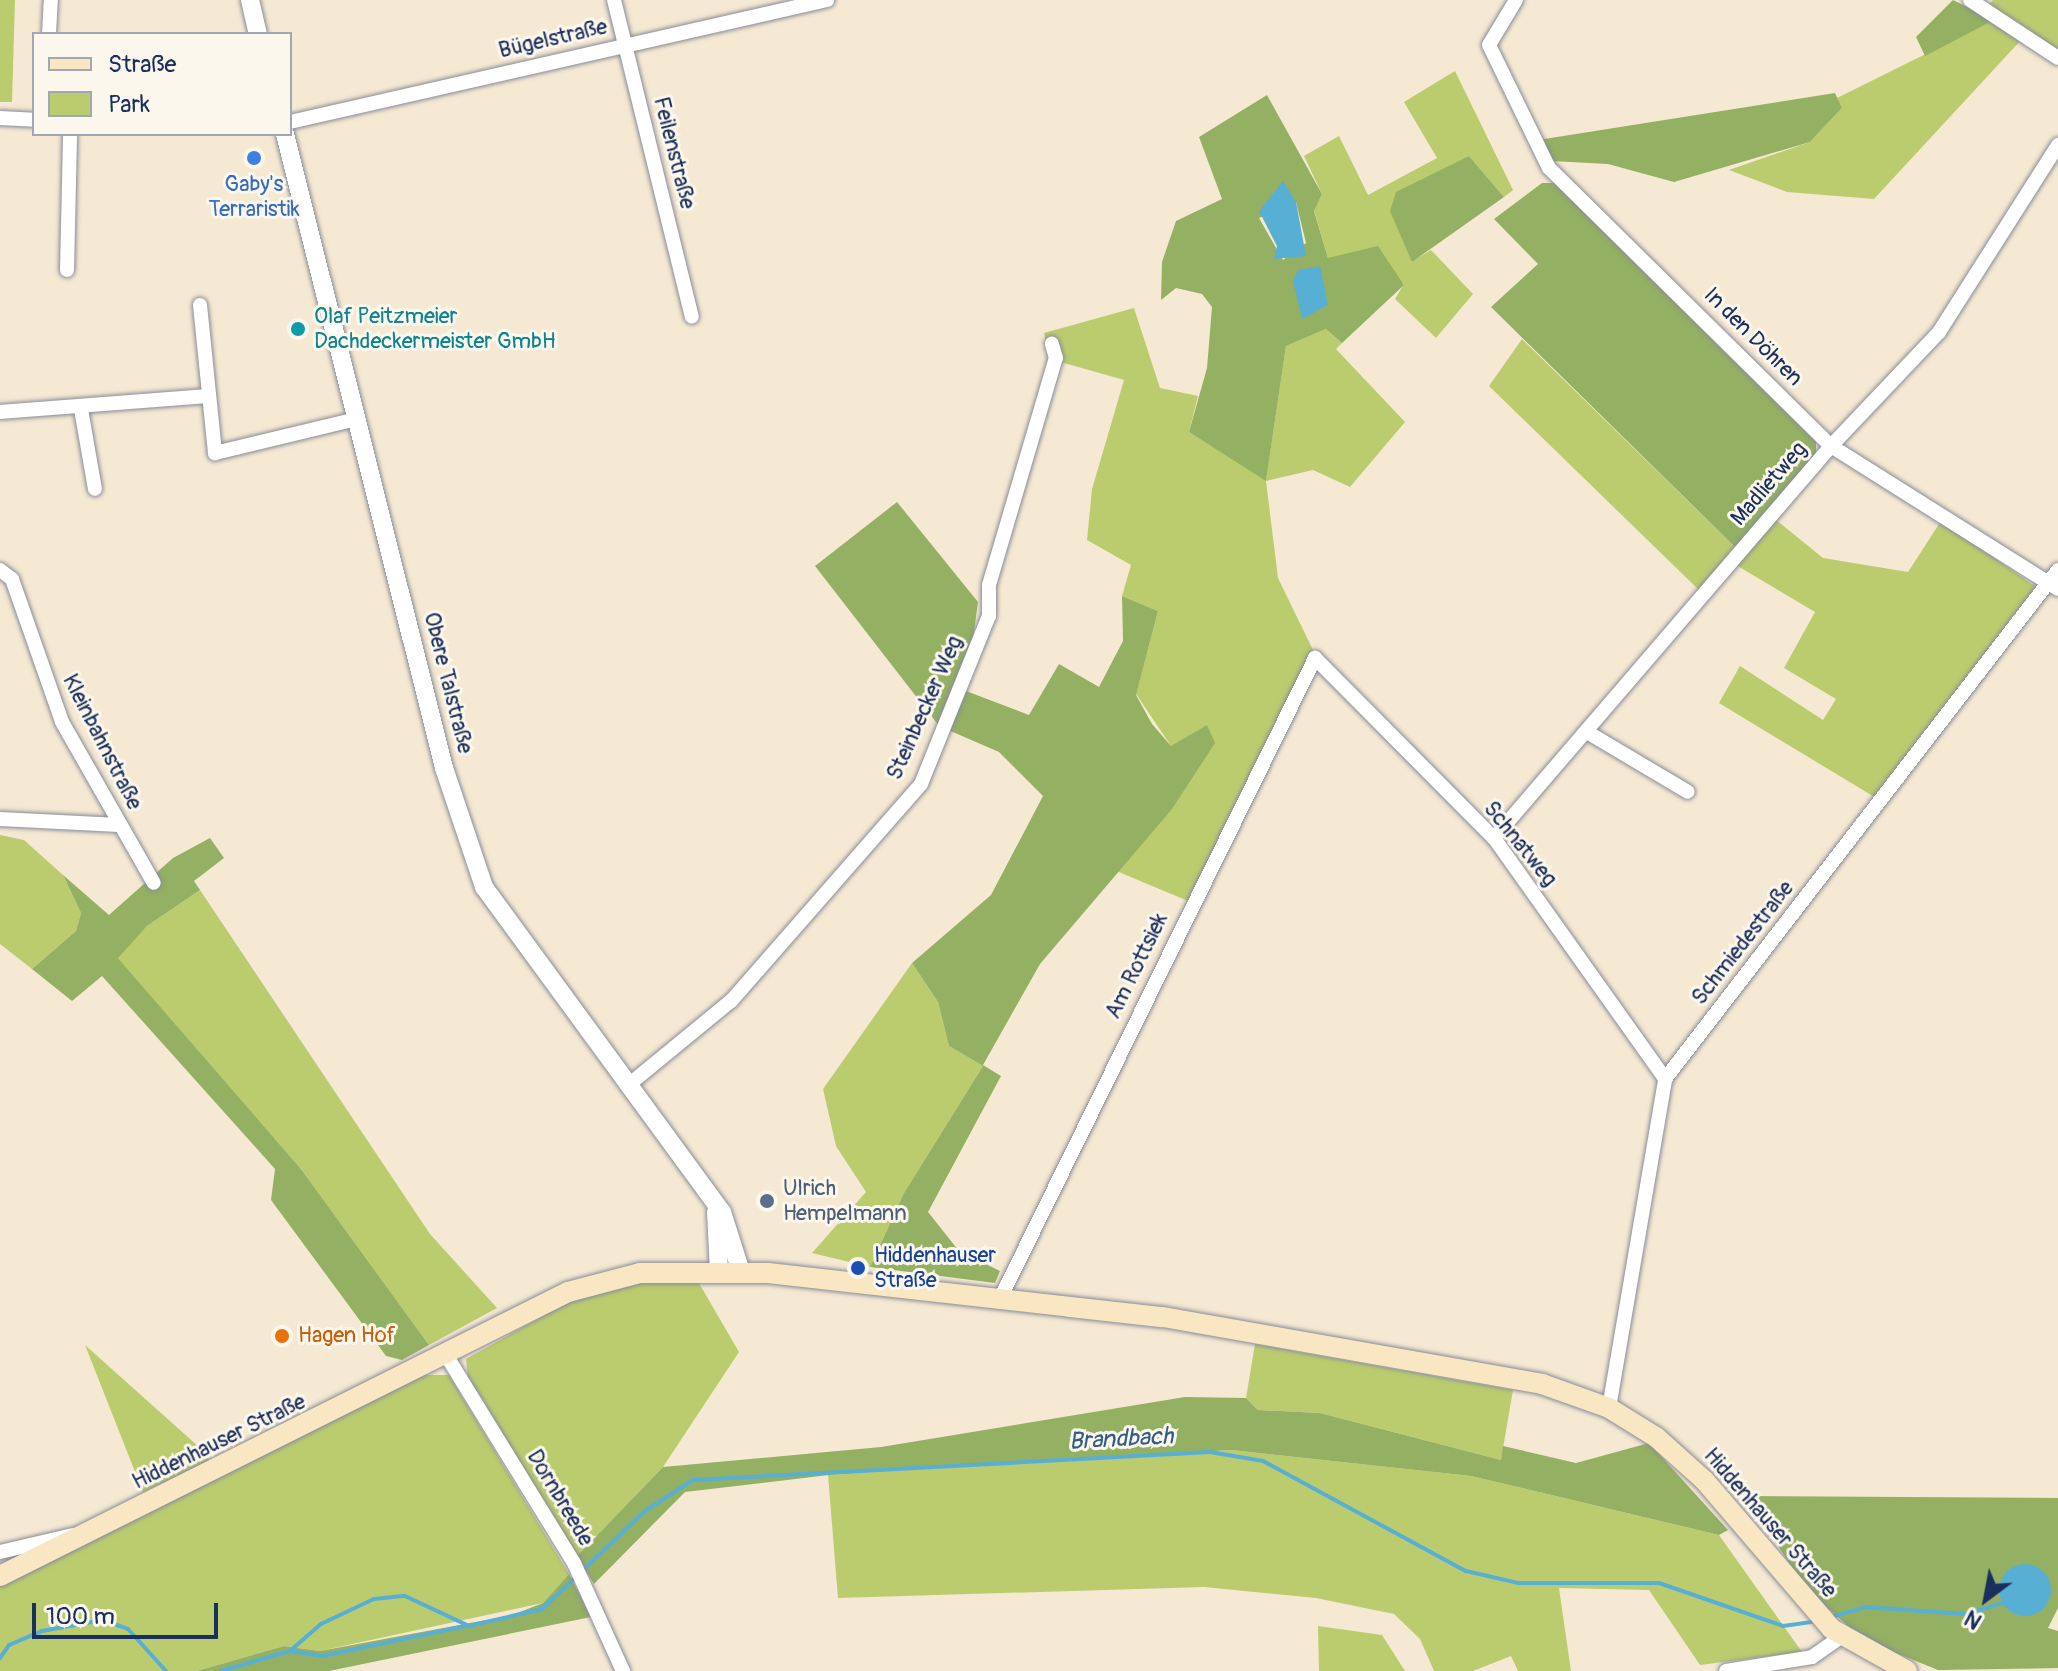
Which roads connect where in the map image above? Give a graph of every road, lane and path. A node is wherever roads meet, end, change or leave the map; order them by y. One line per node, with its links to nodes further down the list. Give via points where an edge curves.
1 (51, 0): 7 (street)
2 (250, 0): 8 (street)
3 (614, 0): 9 (street, Feilenstraße)
4 (827, 0): 9 (street, Bügelstraße)
5 (1516, 0): 25 (street, In den Döhren, via 1489,45 1549,168)
6 (1970, 0): 10 (street)
7 (49, 32)
8 (258, 32)
9 (625, 46): 13 (street, Bügelstraße); 19 (street, Feilenstraße)
10 (2058, 58)
11 (0, 118): 12 (street)
12 (32, 120)
13 (292, 122)
14 (70, 136): 17 (street)
15 (286, 136): 24 (street, Obere Talstraße)
16 (2058, 145): 25 (street, Madlietweg, via 1939,332)
17 (67, 270)
18 (200, 305): 21 (street)
19 (692, 317)
20 (1052, 344): 37 (street, Steinbecker Weg, via 1056,358 989,585 989,616 921,784 731,1001)
21 (207, 396): 22 (street); 24 (street, via 215,453)
22 (81, 409): 23 (street); 26 (street)
23 (1, 412)
24 (357, 419): 37 (street, Obere Talstraße, via 454,803 484,887)
25 (1831, 446): 28 (street, In den Döhren); 30 (street, Madlietweg)
26 (95, 489)
27 (2, 570): 33 (street, Kleinbahnstraße, via 62,722)
28 (2055, 581): 36 (street, Schmiedestraße)
29 (1315, 658): 34 (street, Schnatweg); 41 (street, Am Rottsiek)
30 (1587, 732): 31 (street); 34 (street, Madlietweg)
31 (1688, 792)
32 (0, 819): 33 (street)
33 (119, 825): 35 (street, Kleinbahnstraße)
34 (1494, 838): 36 (street, Schnatweg)
35 (154, 883)
36 (1665, 1079): 43 (street, Schmiedestraße)
37 (631, 1083): 38 (street, Obere Talstraße)
38 (701, 1181): 39 (street, Obere Talstraße, via 717,1214); 40 (street, Obere Talstraße, via 740,1249)
39 (719, 1271): 40 (main road, Hiddenhauser Straße); 42 (main road, Hiddenhauser Straße, via 593,1283)
40 (741, 1272): 41 (main road, Hiddenhauser Straße)
41 (1002, 1295): 43 (main road, Hiddenhauser Straße, via 1431,1363 1542,1384)
42 (446, 1355): 44 (main road, Hiddenhauser Straße); 48 (street, Dornbreede, via 576,1567)
43 (1609, 1408): 47 (main road, Hiddenhauser Straße, via 1682,1458)
44 (83, 1534): 45 (street); 46 (main road, Hiddenhauser Straße)
45 (0, 1552)
46 (0, 1576)
47 (1830, 1627): 49 (street, via 1812,1657); 50 (main road, Hiddenhauser Straße)
48 (623, 1671)
49 (1726, 1671)
50 (1907, 1671)

